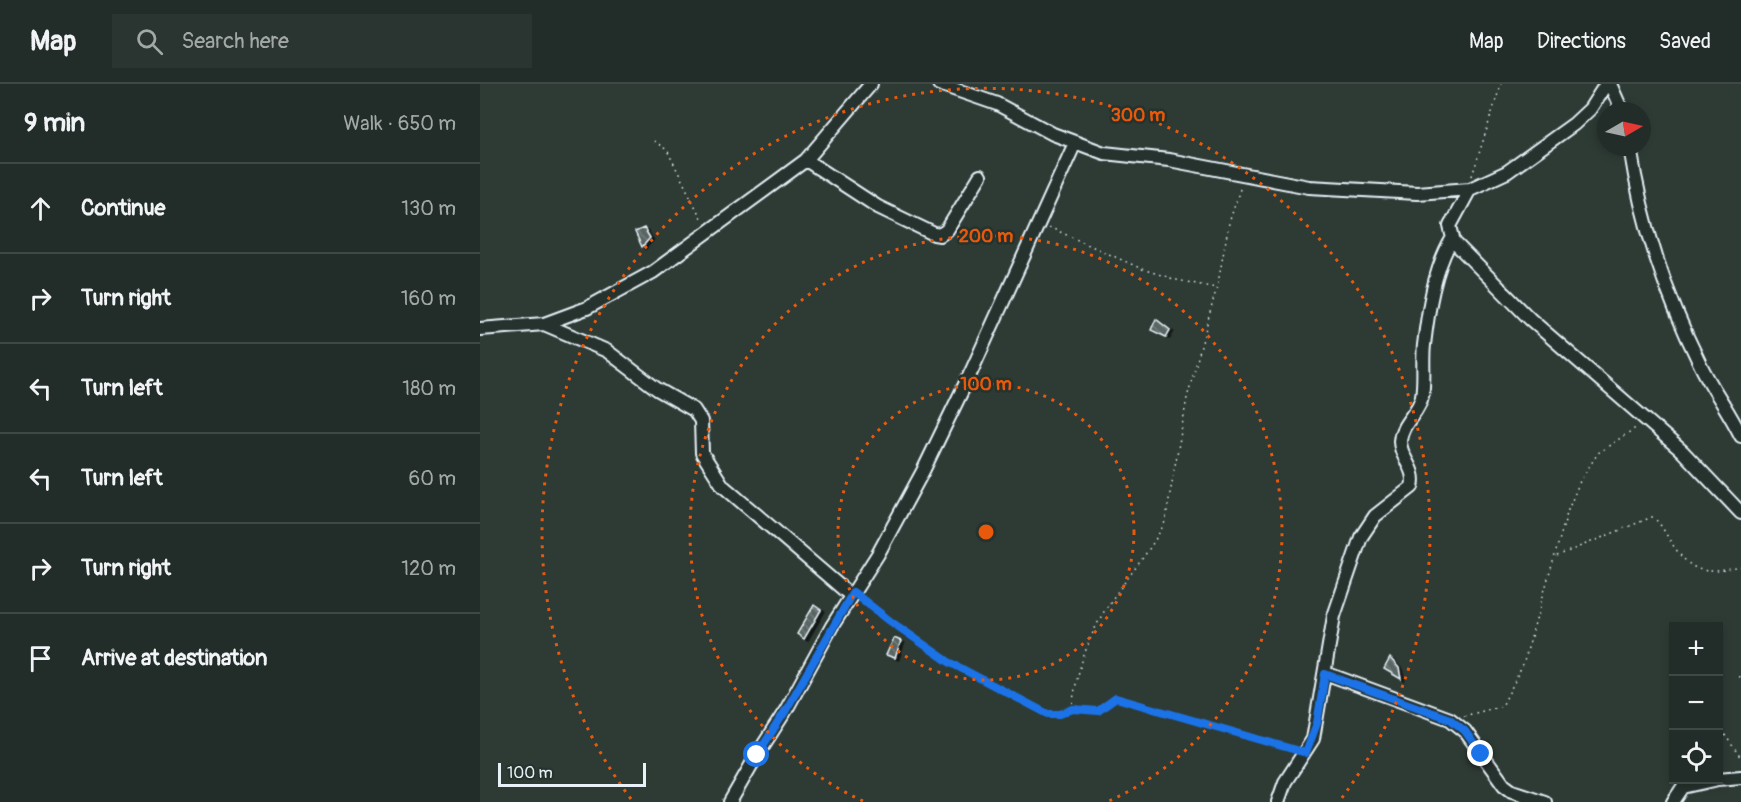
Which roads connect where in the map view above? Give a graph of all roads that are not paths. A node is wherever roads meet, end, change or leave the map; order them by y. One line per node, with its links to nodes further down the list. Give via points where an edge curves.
1 (871, 84): 8 (street)
2 (939, 84): 6 (street, via 997,104)
3 (1606, 84): 10 (street, via 1590,109 1552,142 1507,172)
4 (1610, 84): 5 (street)
5 (1618, 102)
6 (1075, 143): 10 (street, via 1104,153 1346,191 1440,193); 16 (street, via 923,471)
7 (1632, 156): 14 (street, via 1655,256 1701,365)
8 (806, 160): 9 (street, via 878,207 940,235); 12 (street, via 653,272 587,309)
9 (980, 176)
10 (1470, 189): 11 (street, via 1450,226)
11 (1452, 239): 15 (street, via 1530,319 1647,419); 17 (street, via 1437,277 1424,343 1422,397 1401,436 1403,453 1414,473 1412,488 1375,516 1361,537 1335,616)
12 (544, 324): 13 (street); 16 (street, via 607,351 657,389 694,410 701,420 702,453 723,486)
13 (480, 329)
14 (1741, 436)
15 (1741, 513)
16 (852, 593): 21 (street)
17 (1325, 674): 22 (street, via 1316,731 1285,782); 23 (street, via 1450,719 1465,731 1504,785)
18 (1741, 777): 19 (street)
19 (1723, 779)
20 (1696, 784): 24 (street, via 1683,787)
21 (730, 802)
22 (1278, 802)
23 (1545, 802)
24 (1673, 802)

